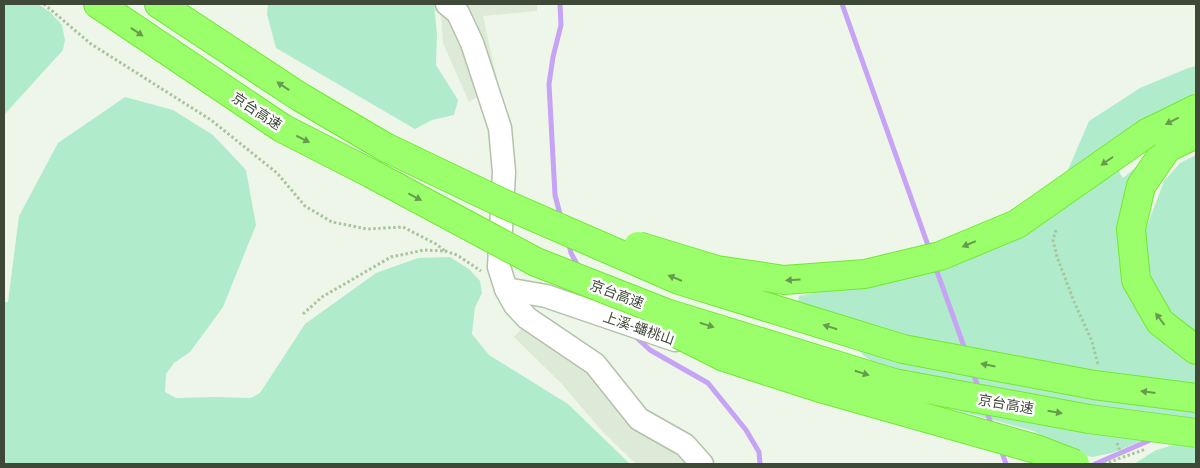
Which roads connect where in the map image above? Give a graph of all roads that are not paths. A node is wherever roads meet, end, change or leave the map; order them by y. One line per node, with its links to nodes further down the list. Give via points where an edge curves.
1 (98, 4): 8 (highway, 京台高速, one-way to 8, bridge, via 282,128)
2 (159, 4): 7 (highway, one-way to 2, bridge, via 385,146 300,97)
3 (447, 4): 9 (street, via 458,13 472,43 500,128 504,172 498,268)
4 (1196, 109): 6 (highway, one-way to 6)
5 (1196, 134): 6 (highway)
6 (1157, 141): 7 (highway, one-way to 7, bridge, via 1017,224 940,256 865,274 784,280 717,270); 10 (highway, one-way to 6, via 1160,322 1136,280 1131,229 1141,186)
7 (502, 203): 11 (highway, one-way to 7, bridge, via 1094,385 903,349 679,280)
8 (536, 262): 12 (highway, 京台高速, one-way to 12, bridge, via 666,313 894,383 1089,419); 15 (highway, bridge, via 724,357 1036,449)
9 (506, 289): 13 (street, via 527,318 595,364 639,419 685,445); 14 (street, 上溪-蟠桃山, via 546,296 919,423 1029,451)
10 (1196, 350)
11 (1196, 398)
12 (1196, 433)
13 (702, 464)
14 (1056, 464)
15 (1075, 464)

